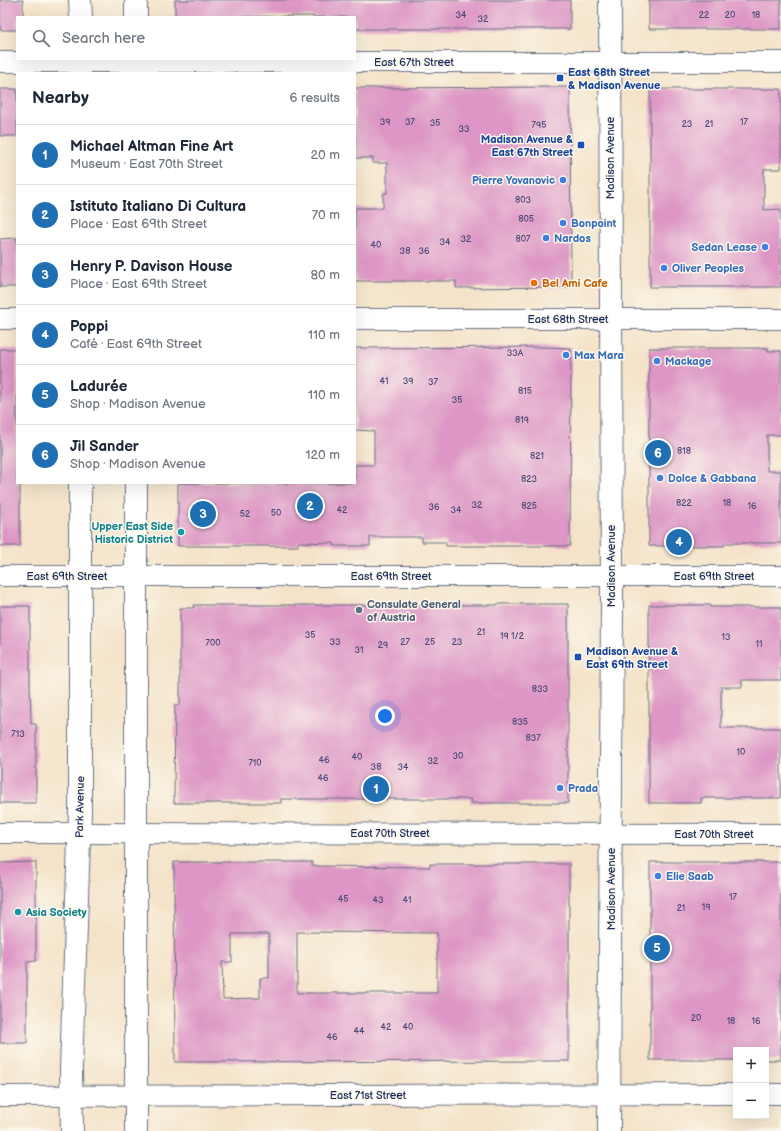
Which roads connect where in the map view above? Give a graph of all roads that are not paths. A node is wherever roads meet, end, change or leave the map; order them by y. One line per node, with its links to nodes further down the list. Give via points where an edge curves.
1 (80, 0): 4 (main road)
2 (136, 0): 5 (main road)
3 (610, 0): 7 (main road, Madison Avenue)
4 (80, 16)
5 (136, 16)
6 (0, 62): 9 (street, East 67th Street)
7 (610, 62): 8 (street, East 67th Street); 10 (street, East 67th Street); 14 (main road, Madison Avenue)
8 (781, 62)
9 (80, 65): 10 (street, East 67th Street)
10 (136, 65)
11 (0, 319): 12 (street)
12 (16, 319)
13 (356, 319): 14 (street, East 68th Street)
14 (610, 319): 15 (street, East 68th Street); 21 (main road, Madison Avenue)
15 (781, 319)
16 (80, 484): 19 (main road, Park Avenue)
17 (136, 484): 20 (main road)
18 (0, 576): 19 (street, East 69th Street)
19 (80, 576): 20 (street, East 69th Street); 24 (main road, Park Avenue)
20 (136, 576): 21 (street, East 69th Street); 25 (main road)
21 (612, 576): 22 (street, East 69th Street); 26 (main road, Madison Avenue)
22 (781, 576)
23 (0, 833): 24 (street, East 70th Street)
24 (79, 833): 25 (street, East 70th Street); 33 (main road, Park Avenue)
25 (136, 834): 26 (street, East 70th Street); 34 (main road)
26 (611, 834): 27 (street, East 70th Street); 28 (main road, Madison Avenue)
27 (781, 834)
28 (609, 1094): 29 (street, East 71st Street); 34 (street, East 71st Street); 37 (main road, Madison Avenue)
29 (733, 1094)
30 (769, 1094): 31 (street)
31 (781, 1094)
32 (0, 1096): 33 (street, East 71st Street)
33 (71, 1096): 34 (street, East 71st Street); 35 (main road, Park Avenue)
34 (136, 1096): 36 (main road)
35 (72, 1131)
36 (136, 1131)
37 (609, 1131)

